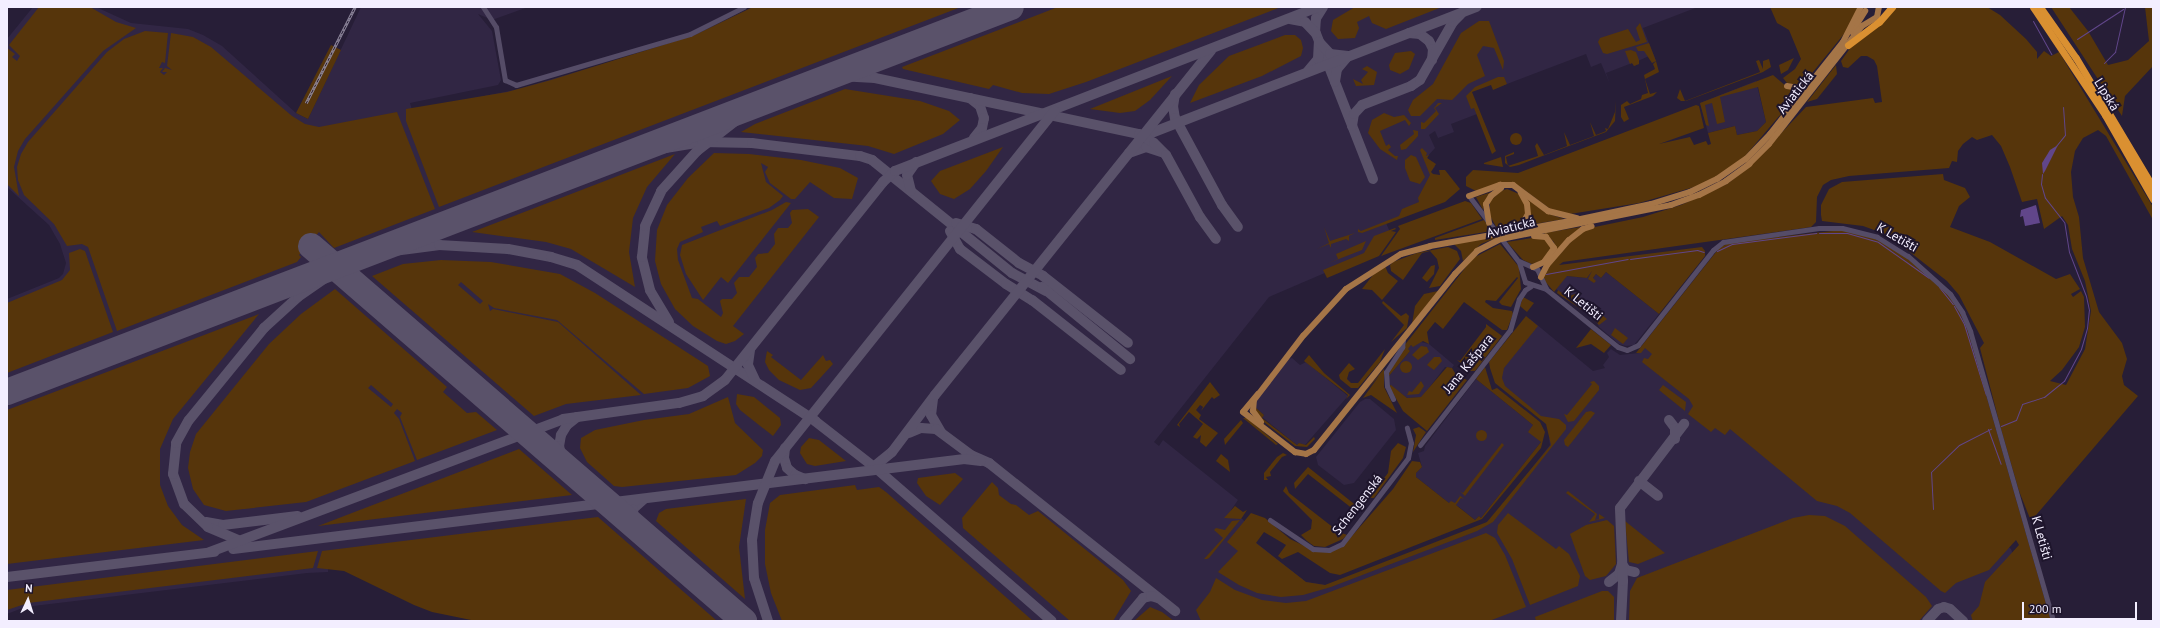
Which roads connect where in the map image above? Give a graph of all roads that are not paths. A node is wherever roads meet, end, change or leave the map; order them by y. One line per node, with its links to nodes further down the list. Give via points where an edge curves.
1 (483, 7): 2 (street, via 496,28 505,80 516,85 690,34)
2 (744, 7)
3 (1886, 7): 9 (highway)
4 (1892, 7): 11 (highway, via 1879,22)
5 (2029, 7): 10 (highway)
6 (2033, 7): 10 (highway, Lipská)
7 (2040, 7): 14 (highway, Lipská, via 2076,58)
8 (1864, 8): 9 (main road, via 1866,17); 11 (main road, Aviatická)
9 (1877, 12): 11 (main road, Aviatická)
10 (2052, 32): 17 (highway, Lipská, via 2105,114)
11 (1845, 44): 12 (main road, Aviatická); 18 (main road, Aviatická, via 1781,130 1744,168 1699,195)
12 (1815, 77): 13 (main road, via 1800,87); 19 (main road, Aviatická, via 1763,142 1721,177 1680,196)
13 (1787, 86)
14 (2153, 187)
15 (1501, 188): 16 (main road); 20 (main road, via 1486,204); 21 (main road, via 1517,190 1525,197 1528,207 1523,223)
16 (1469, 196): 19 (main road, via 1500,185 1513,185 1548,211); 20 (street, K Letišti)
17 (2153, 199)
18 (1632, 214): 22 (main road, Aviatická); 26 (main road, via 1579,231 1547,265)
19 (1581, 218): 21 (main road, Aviatická)
20 (1489, 222): 23 (street, K Letišti)
21 (1508, 231): 32 (main road, Aviatická, via 1401,254 1362,277 1338,296)
22 (1520, 236): 24 (main road, via 1543,236 1552,244 1552,254 1542,264); 31 (main road, Aviatická, via 1491,243 1467,261)
23 (1517, 260): 24 (street, K Letišti); 25 (street, K Letišti)
24 (1532, 267): 25 (street, via 1525,269); 26 (street, K Letišti, via 1539,270)
25 (1522, 275): 27 (street, K Letišti)
26 (1541, 277): 28 (street); 29 (street, K Letišti)
27 (1523, 281): 28 (street, K Letišti); 30 (street, Jana Kašpara)
28 (1533, 285): 29 (street, K Letišti); 30 (street)
29 (1548, 291): 38 (street, K Letišti, via 1618,347 1630,350 1638,345 1712,251 1723,242 1834,228 1864,233 1893,246 1944,286 1967,321)
30 (1523, 292): 36 (street, Jana Kašpara, via 1511,329)
31 (1403, 340): 33 (street, via 1402,347 1386,372 1387,386); 35 (main road, Aviatická, via 1310,452 1295,452)
32 (1258, 394): 35 (main road, Aviatická, via 1253,411); 35 (main road, via 1243,412)
33 (1393, 399)
34 (1407, 428): 37 (street, Schengenská, via 1411,442 1409,456 1342,544 1332,549 1320,550 1300,542)
35 (1271, 434)
36 (1420, 445)
37 (1270, 520)
38 (2053, 621)

